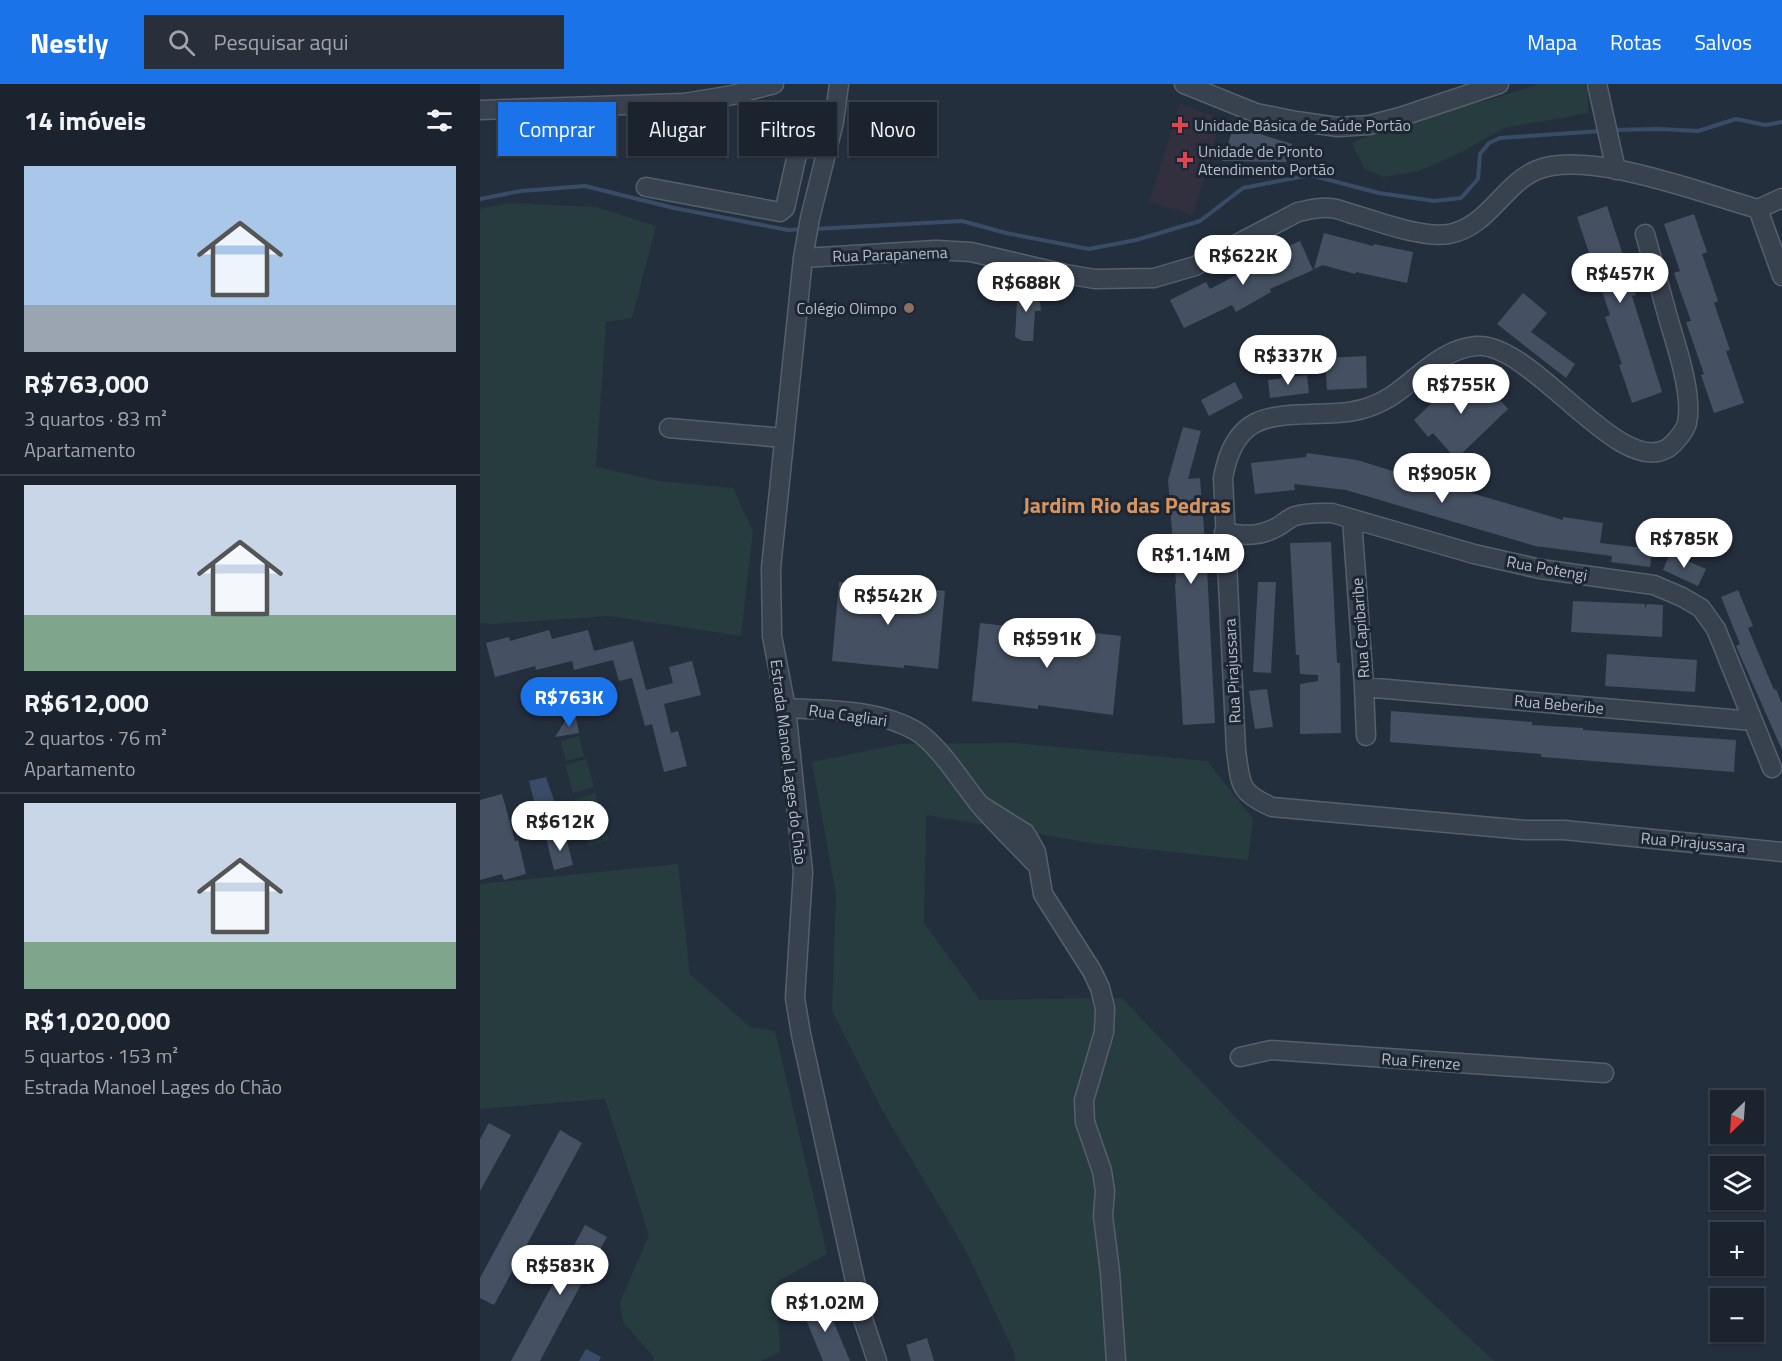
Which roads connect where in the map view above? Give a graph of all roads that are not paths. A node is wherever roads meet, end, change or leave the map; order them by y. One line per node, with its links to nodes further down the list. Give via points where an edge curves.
1 (774, 84): 8 (street, via 684,103)
2 (839, 84): 7 (street, Estrada Manoel Lages do Chão)
3 (849, 84): 9 (street, Estrada Manoel Lages do Chão)
4 (1184, 84): 5 (street, via 1256,113 1338,128 1400,117)
5 (1499, 84)
6 (1597, 84): 12 (street)
7 (837, 102)
8 (480, 110)
9 (837, 114)
10 (797, 156): 13 (street, via 785,208 780,212)
11 (826, 156): 17 (street, Estrada Manoel Lages do Chão)
12 (1616, 170): 15 (street, Rua Parapanema); 17 (street, Rua Parapanema, via 1582,164 1536,170 1477,221 1449,234 1399,228 1331,208 1298,212 1195,266 1154,278 1095,279 971,252)
13 (646, 187)
14 (1782, 198): 15 (street)
15 (1758, 209): 18 (street)
16 (1645, 234): 22 (street, Rua Pirajussara, via 1684,373 1687,424 1666,449 1648,452 1627,445 1519,361 1498,349 1477,346 1450,353 1372,407 1269,417 1246,428 1227,458 1223,478)
17 (804, 250): 20 (street, Estrada Manoel Lages do Chão)
18 (1782, 276)
19 (669, 428): 20 (street)
20 (784, 438): 24 (street, Estrada Manoel Lages do Chão, via 771,600 772,636)
21 (1352, 519): 22 (street, Rua Potengi, via 1332,513 1311,513 1294,516 1257,536); 23 (street, Rua Capibaribe); 25 (street, Rua Potengi, via 1474,554 1540,569 1654,585 1682,597 1701,608 1716,629)
22 (1224, 532): 29 (street, Rua Pirajussara, via 1236,750 1241,784 1251,798 1272,807)
23 (1364, 687): 25 (street, Rua Beberibe); 26 (street, Rua Capibaribe)
24 (786, 708): 28 (street, Rua Cagliari, via 846,712 904,725 933,745); 33 (street, Estrada Manoel Lages do Chão, via 804,872 795,998 864,1322)
25 (1753, 721): 27 (street, Rua Potengi)
26 (1366, 736)
27 (1772, 768)
28 (981, 806): 30 (street, Rua Cagliari); 30 (street, Rua Cagliari, via 1025,833)
29 (1782, 852)
30 (1039, 867): 34 (street, via 1043,894 1092,970 1105,1008 1104,1032 1084,1100 1085,1122 1102,1171)
31 (1240, 1057): 32 (street, Rua Firenze, via 1271,1050)
32 (1604, 1074)
33 (877, 1361)
34 (1116, 1361)

